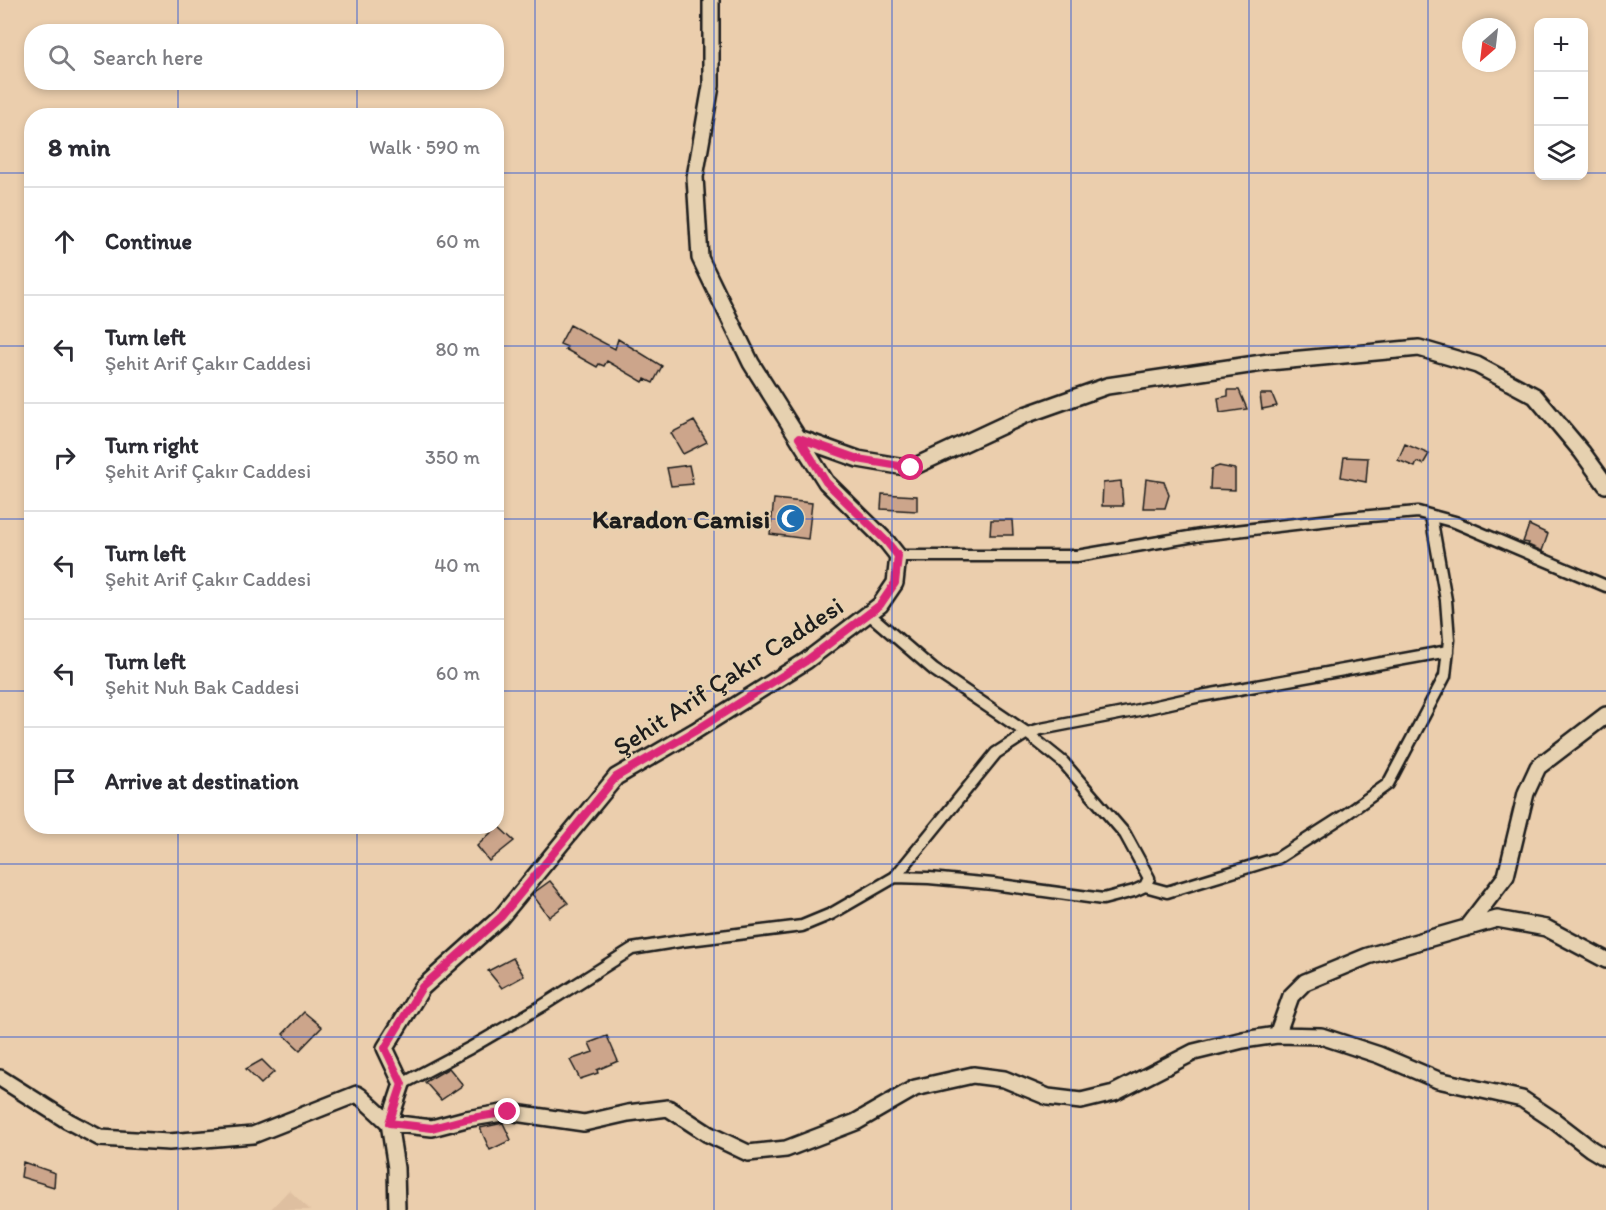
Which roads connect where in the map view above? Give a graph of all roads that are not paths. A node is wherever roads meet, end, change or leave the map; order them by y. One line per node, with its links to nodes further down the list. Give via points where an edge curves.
1 (711, 0): 2 (street, via 711,86 695,177 700,258 751,363)
2 (799, 438): 3 (street, via 858,459 911,468 1024,415 1107,386 1269,362 1419,348 1477,365 1535,396); 5 (street, via 826,482)
3 (1606, 485)
4 (1431, 516): 5 (street, via 1418,512 1347,518 1201,535 1077,556); 6 (street, via 1455,522); 8 (street, via 1446,600)
5 (898, 556): 7 (street, Şehit Arif Çakır Caddesi, via 895,583 880,605)
6 (1606, 586)
7 (868, 614): 10 (street, via 934,670); 17 (street, Şehit Arif Çakır Caddesi, via 806,661 616,777 501,917 422,987 385,1048)
8 (1448, 651): 10 (street, via 1201,696); 12 (street, via 1445,676 1388,784 1278,858 1167,892)
9 (1606, 715): 13 (street, via 1538,767 1526,793 1506,876)
10 (1027, 734): 11 (street, via 996,753); 12 (street, via 1063,762 1125,834 1149,878)
11 (895, 878): 12 (street, via 993,884 1103,899); 17 (street, via 802,926 632,949 542,1006)
12 (1146, 886)
13 (1466, 927): 14 (street, via 1497,919 1546,928); 15 (street, via 1368,956 1305,982 1292,996)
14 (1606, 960)
15 (1277, 1035): 18 (street, via 1194,1052 1114,1092 1081,1101 1048,1097 1004,1079 973,1074 915,1088 856,1122 786,1149 748,1153 708,1134 668,1108 584,1123 508,1112 432,1128); 19 (street, via 1321,1036 1438,1080 1522,1099)
16 (0, 1078): 18 (street, via 100,1138 169,1142 253,1135 357,1094)
17 (402, 1084): 18 (street)
18 (389, 1123): 20 (street)
19 (1606, 1158)
20 (398, 1210)

